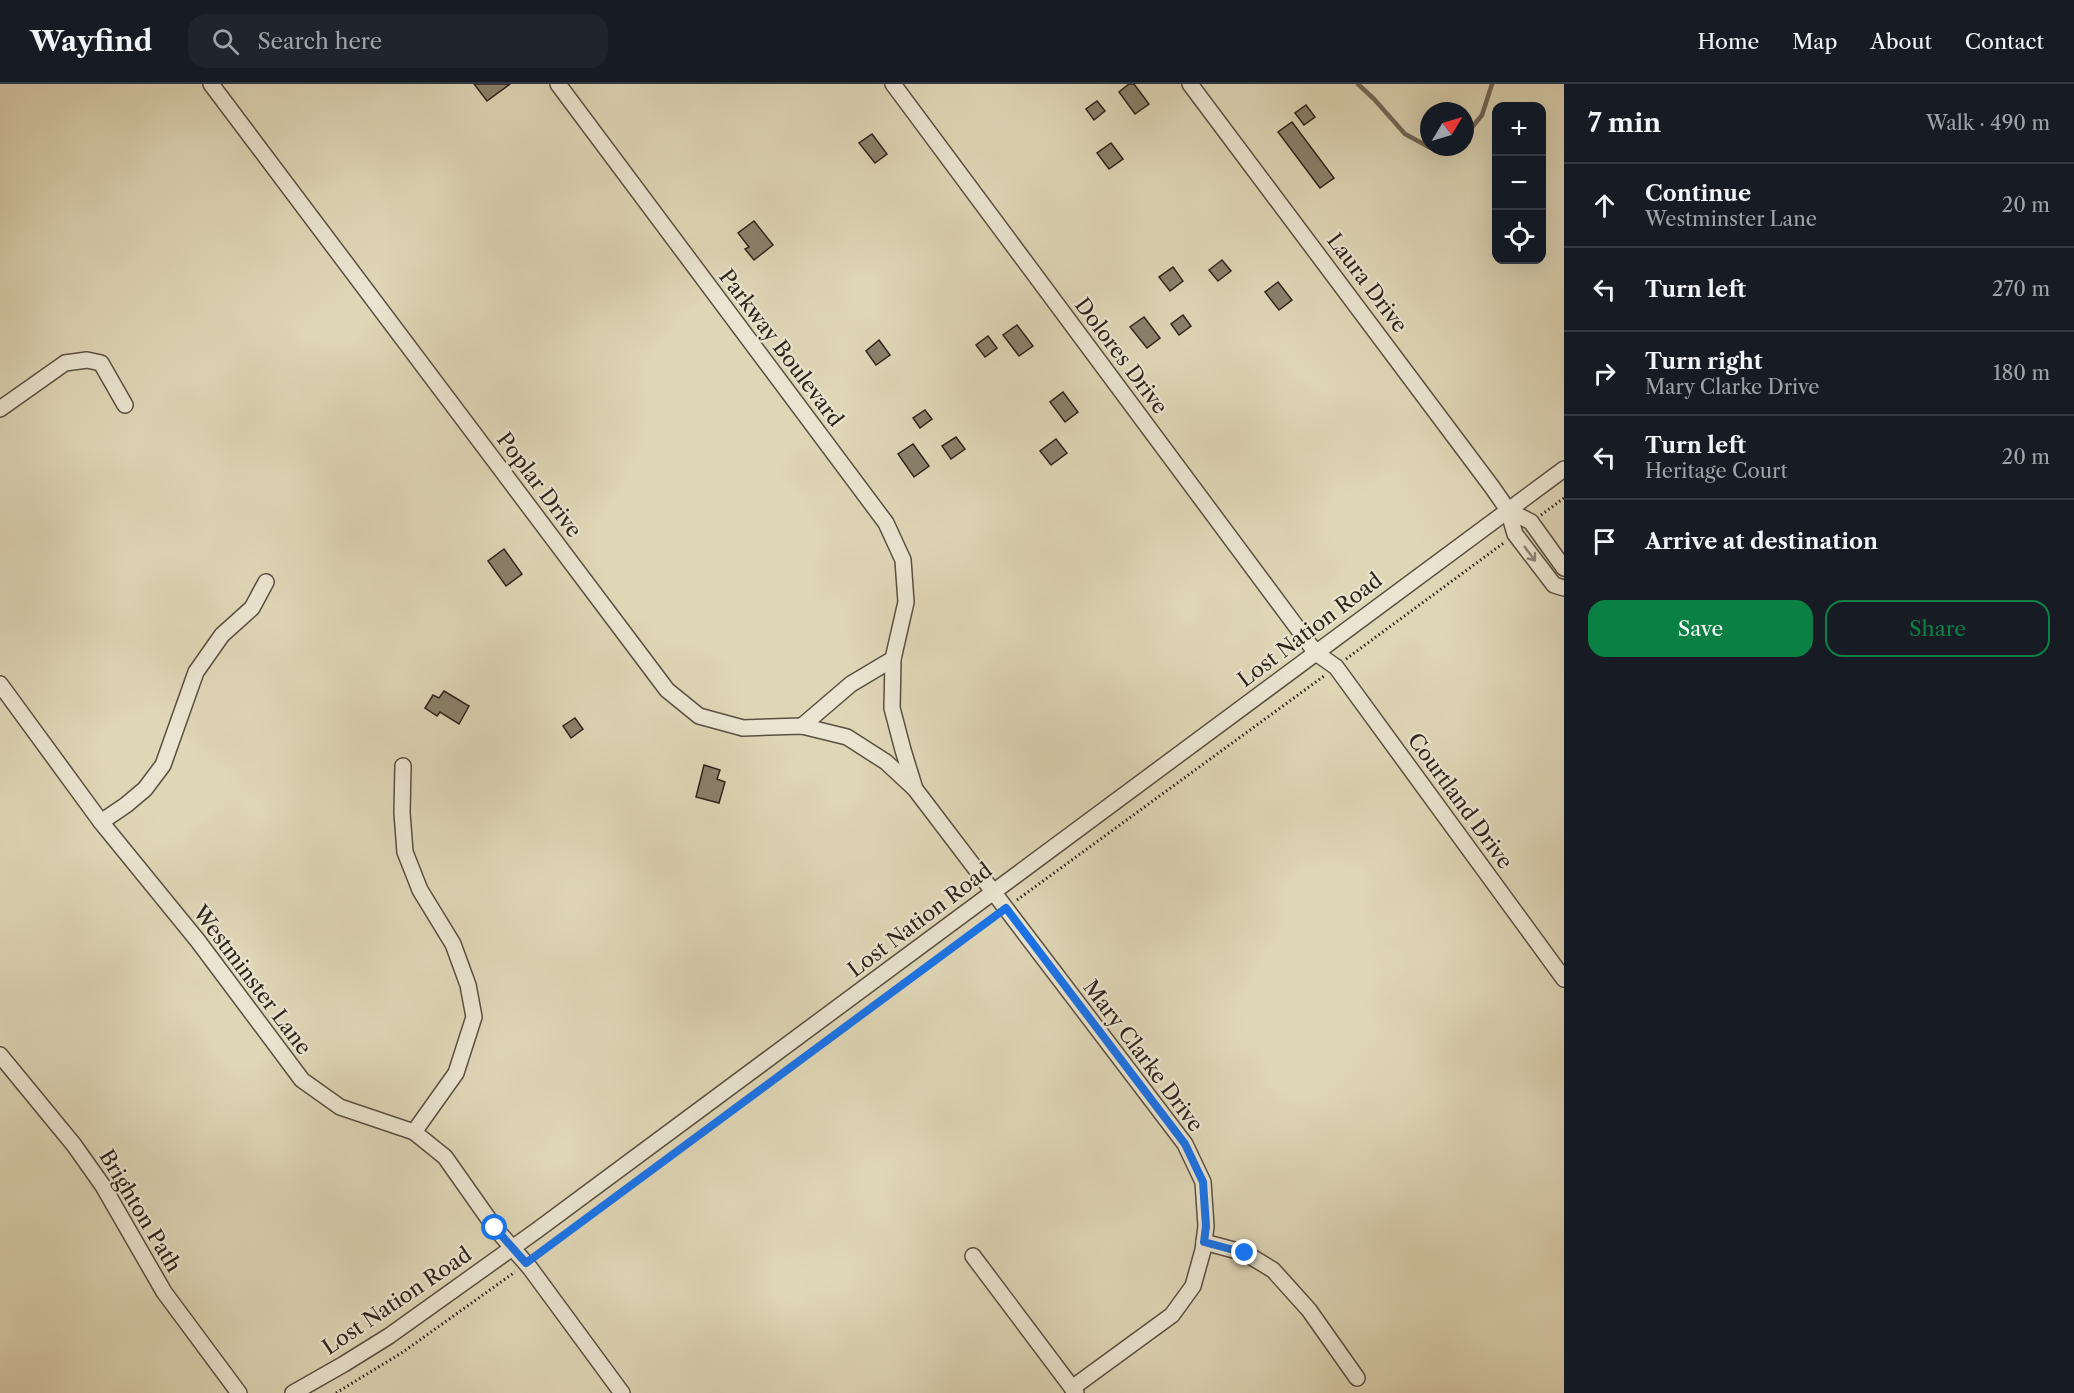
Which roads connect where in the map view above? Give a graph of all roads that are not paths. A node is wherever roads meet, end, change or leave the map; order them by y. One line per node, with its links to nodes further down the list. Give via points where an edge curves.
1 (211, 84): 15 (street, Poplar Drive, via 668,690 699,716 743,728)
2 (558, 84): 13 (street, Parkway Boulevard, via 886,523 903,560 906,602)
3 (893, 84): 12 (street, Dolores Drive)
4 (1190, 84): 8 (street, Laura Drive)
5 (125, 405): 6 (street, via 101,363 87,360 65,363)
6 (0, 409)
7 (1564, 469): 8 (street, Lost Nation Road)
8 (1508, 510): 9 (street, via 1531,522); 11 (street, one-way to 11, via 1515,534 1554,585); 12 (street, Lost Nation Road)
9 (1564, 568)
10 (266, 582): 18 (street, via 252,608 222,635 196,672 163,765 145,789)
11 (1564, 588)
12 (1316, 653): 19 (street, Lost Nation Road); 20 (street, Courtland Drive, via 1336,667)
13 (893, 659): 15 (street, via 851,684); 17 (street, Parkway Boulevard, via 892,708)
14 (0, 684): 18 (street, Westminster Lane)
15 (802, 726): 17 (street, Poplar Drive, via 847,737 886,762)
16 (403, 766): 22 (street, via 405,852 420,890 453,944 468,985 474,1017 456,1073)
17 (915, 789): 19 (street, Parkway Boulevard)
18 (101, 822): 22 (street, Westminster Lane, via 198,941 302,1080 340,1107)
19 (993, 891): 23 (street, Mary Clarke Drive, via 1185,1144 1203,1182); 24 (street, Lost Nation Road)
20 (1564, 979)
21 (0, 1055): 28 (street, Brighton Path, via 92,1169 164,1292)
22 (414, 1132): 24 (street, Westminster Lane, via 445,1157)
23 (1204, 1242): 26 (street, via 1245,1253 1273,1270 1309,1310); 27 (street, Mary Clarke Drive, via 1193,1286 1172,1315)
24 (512, 1248): 29 (street, Lost Nation Road, via 389,1336); 30 (street, Westminster Lane)
25 (973, 1256): 27 (street)
26 (1357, 1378)
27 (1074, 1390)
28 (239, 1393)
29 (293, 1393)
30 (622, 1393)

